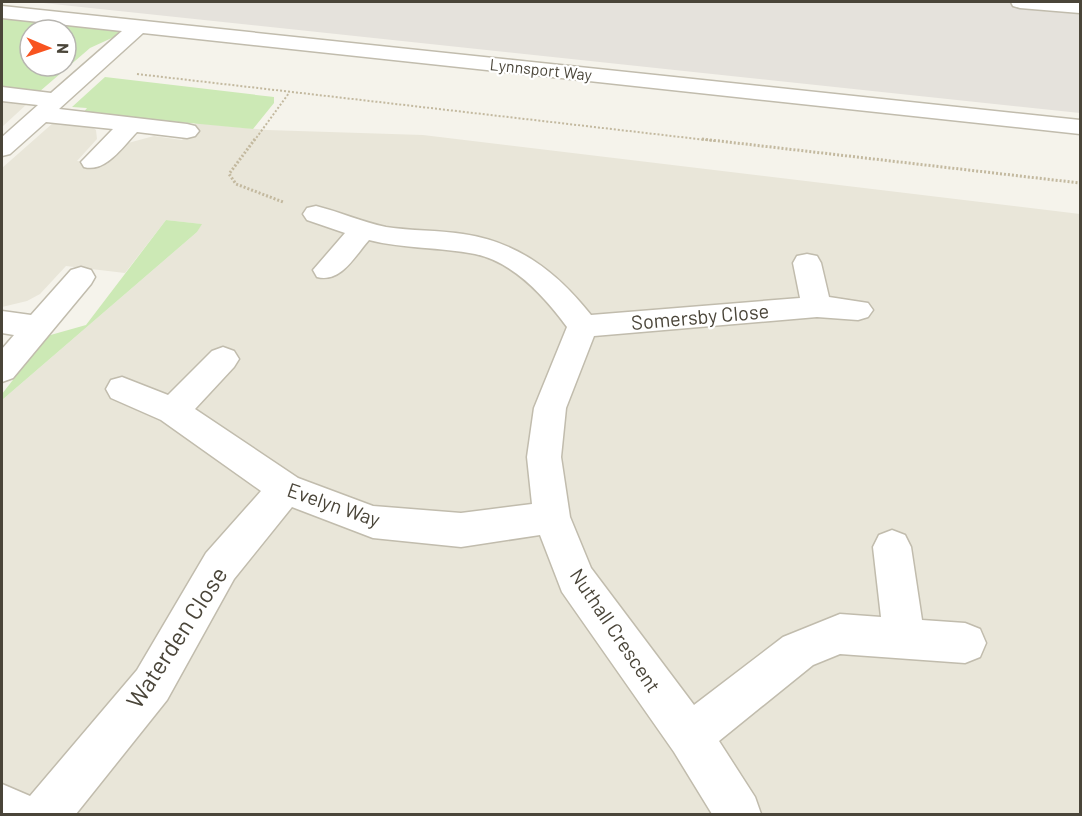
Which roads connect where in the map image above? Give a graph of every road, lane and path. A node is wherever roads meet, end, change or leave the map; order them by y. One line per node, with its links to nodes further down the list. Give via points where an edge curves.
1 (1020, 2): 2 (street)
2 (1080, 7)
3 (2, 12): 4 (street, Lynnsport Way)
4 (140, 25): 5 (street); 10 (street, Lynnsport Way)
5 (92, 69): 6 (path); 8 (street)
6 (289, 92): 14 (path); 15 (path, via 229,174 236,184)
7 (2, 94): 8 (street)
8 (47, 107): 9 (street); 12 (street)
9 (131, 125): 11 (street); 13 (street)
10 (1080, 127)
11 (188, 131)
12 (2, 149)
13 (93, 162)
14 (1080, 183)
15 (316, 214): 16 (street)
16 (362, 231): 18 (street); 23 (street, via 499,252 525,266 555,290)
17 (807, 263): 20 (street)
18 (327, 270)
19 (81, 277): 24 (street)
20 (817, 306): 21 (street, Somersby Close); 23 (street, Somersby Close)
21 (858, 310)
22 (2, 322): 24 (street)
23 (583, 326): 30 (street, Nuthall Crescent, via 550,408 544,457)
24 (38, 327): 26 (street)
25 (223, 359): 28 (street)
26 (2, 370)
27 (122, 389): 28 (street, Evelyn Way)
28 (173, 411): 29 (street, Evelyn Way)
29 (285, 489): 30 (street, Evelyn Way, via 373,522 461,530); 37 (street, Waterden Close, via 220,566 152,685)
30 (552, 517): 34 (street, Nuthall Crescent, via 576,579)
31 (892, 548): 32 (street)
32 (904, 637): 33 (street); 34 (street, via 840,634 798,651)
33 (965, 643)
34 (690, 736): 38 (street, Nuthall Crescent)
35 (2, 807): 36 (street)
36 (16, 814)
37 (46, 814)
38 (738, 814)

